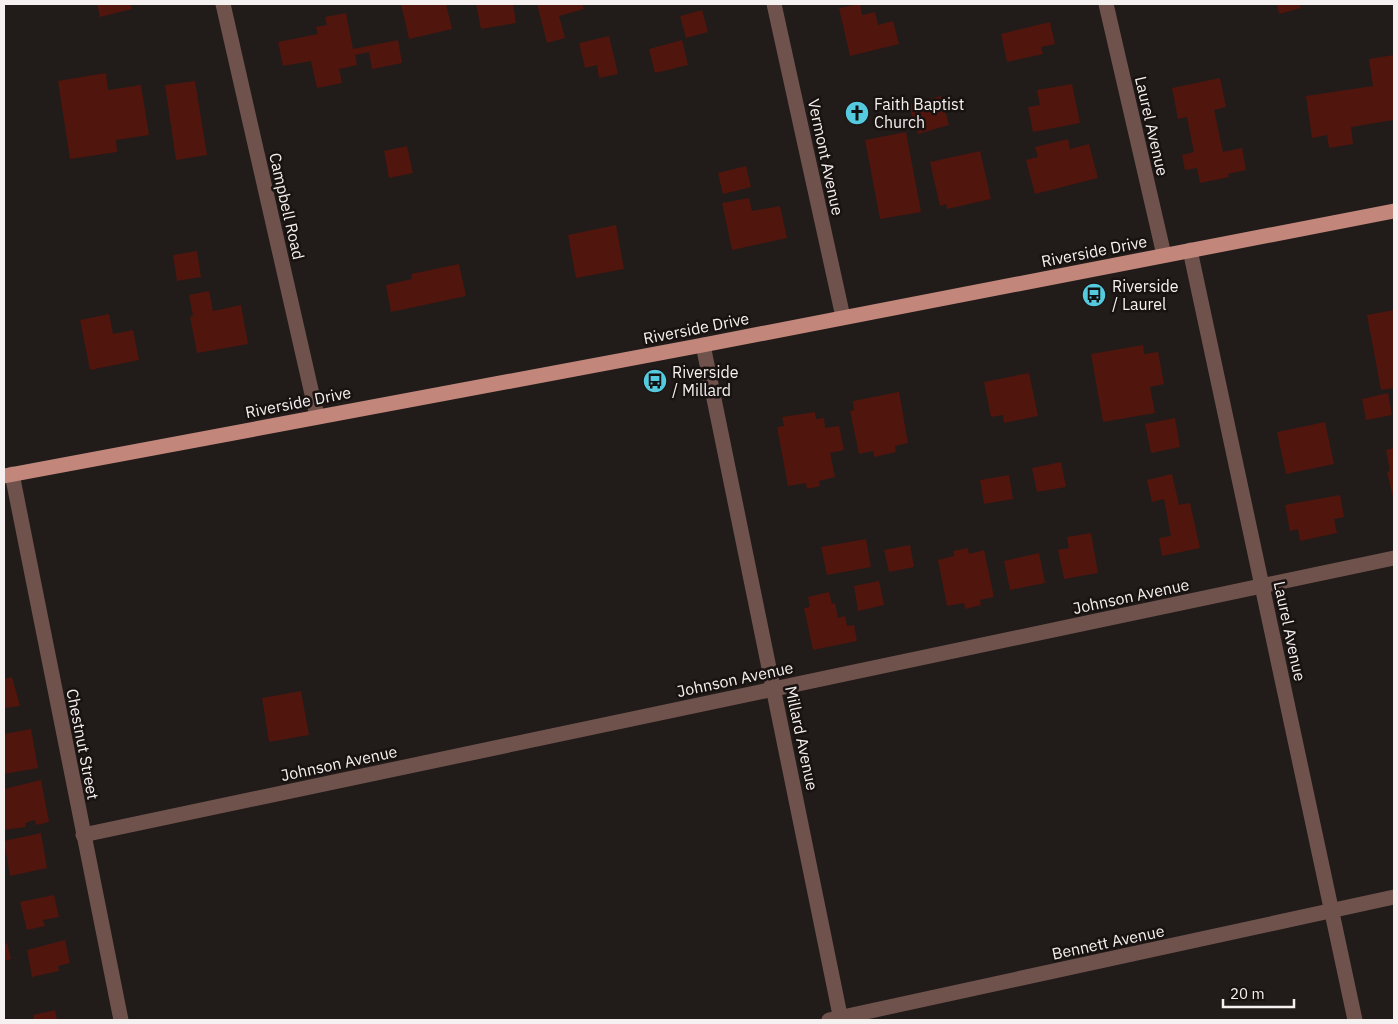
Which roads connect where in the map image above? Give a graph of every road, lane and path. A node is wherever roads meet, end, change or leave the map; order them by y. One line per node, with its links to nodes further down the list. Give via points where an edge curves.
1 (224, 4): 9 (street, Campbell Road)
2 (774, 4): 7 (street, Vermont Avenue)
3 (1106, 4): 6 (street, Laurel Avenue)
4 (1394, 211): 5 (main road, Riverside Drive)
5 (1190, 250): 6 (main road, Riverside Drive); 12 (street, Laurel Avenue)
6 (1164, 255): 7 (main road, Riverside Drive)
7 (844, 317): 8 (main road, Riverside Drive)
8 (703, 345): 9 (main road, Riverside Drive); 13 (street, Millard Avenue)
9 (317, 416): 10 (main road, Riverside Drive)
10 (8, 475): 14 (street, Chestnut Street)
11 (1394, 558): 12 (street, Johnson Avenue)
12 (1262, 587): 13 (street, Johnson Avenue); 16 (street, Laurel Avenue)
13 (774, 688): 14 (street, Johnson Avenue); 17 (street, Millard Avenue)
14 (83, 836): 18 (street, Chestnut Street)
15 (1394, 898): 16 (street, Bennett Avenue)
16 (1332, 911): 17 (street, Bennett Avenue); 19 (street, Laurel Avenue)
17 (837, 1019)
18 (121, 1020)
19 (1355, 1020)

